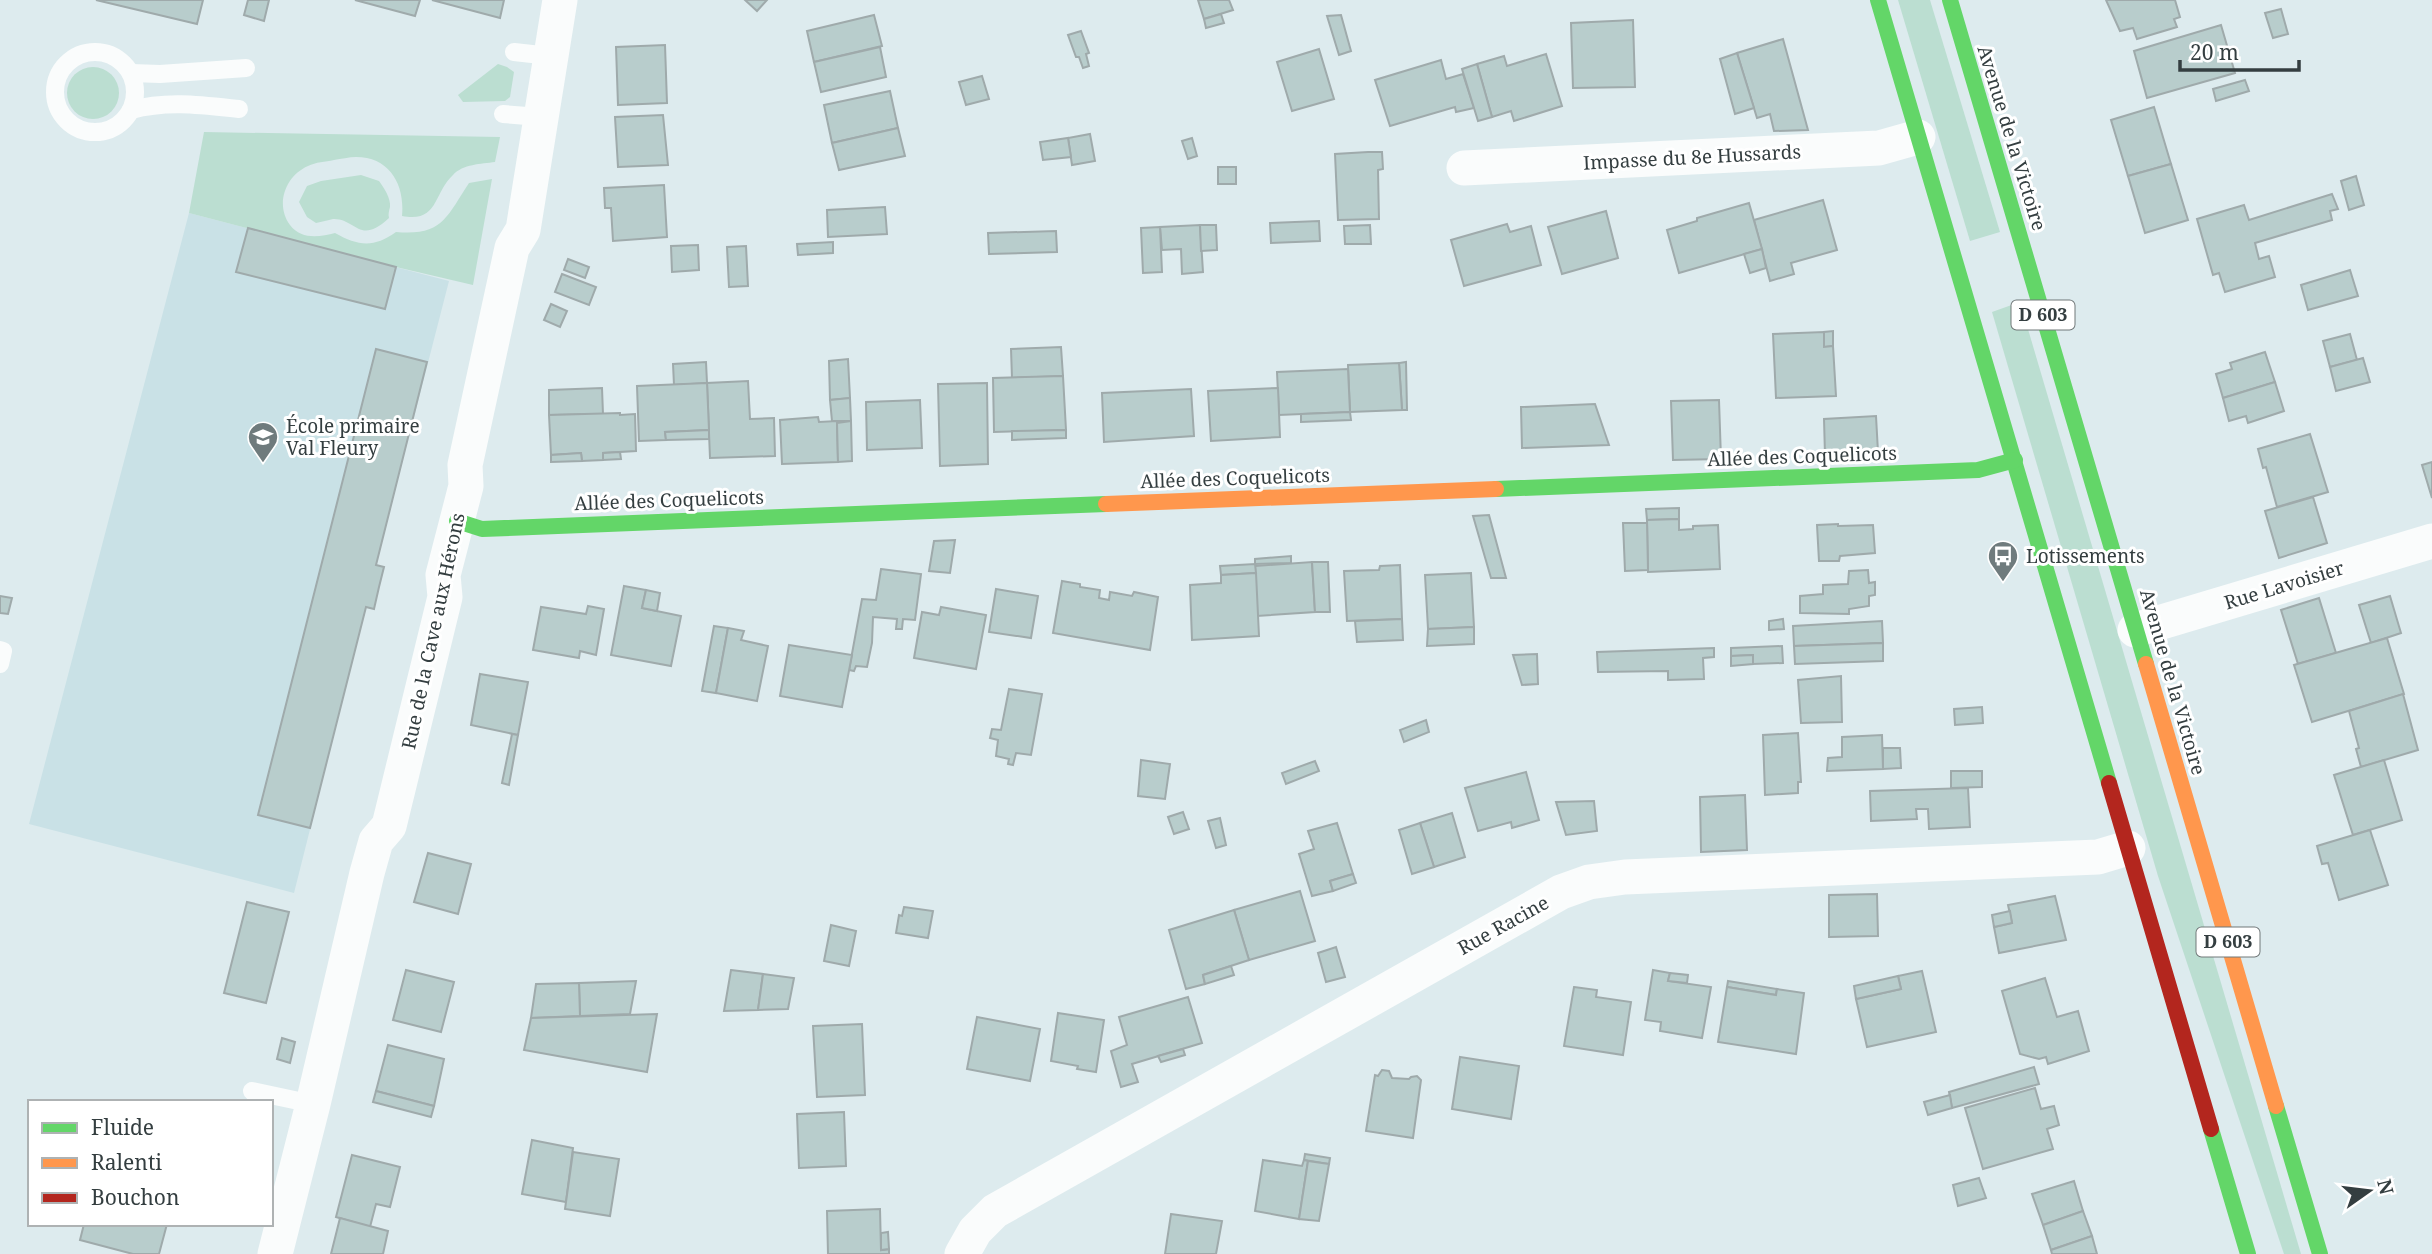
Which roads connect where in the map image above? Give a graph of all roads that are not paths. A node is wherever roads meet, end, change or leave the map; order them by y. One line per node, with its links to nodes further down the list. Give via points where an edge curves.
1 (560, 0): 5 (street, Rue de la Cave aux Hérons)
2 (1878, 0): 12 (main road)
3 (1950, 0): 17 (main road, Avenue de la Victoire / D 603)
4 (514, 52): 5 (lane)
5 (550, 56): 11 (street, Rue de la Cave aux Hérons)
6 (246, 68): 7 (lane)
7 (131, 73): 9 (lane, via 135,99); 9 (lane, via 111,55 85,52 62,67 54,92 63,117 85,131 111,129)
8 (239, 109): 9 (lane, via 177,103)
9 (131, 110)
10 (503, 114): 11 (lane)
11 (540, 117): 15 (street, Rue de la Cave aux Hérons, via 523,230 512,248)
12 (1919, 137): 13 (street, Impasse du 8e Hussards, via 1879,148); 14 (main road)
13 (1464, 168)
14 (2015, 460): 15 (main road, Allée des Coquelicots, via 1978,470 482,528); 20 (main road)
15 (457, 521): 22 (street, Rue de la Cave aux Hérons, via 443,575 445,597 389,826 376,841 367,873)
16 (2432, 541): 17 (street, Rue Lavoisier)
17 (2135, 630): 26 (main road, Avenue de la Victoire / D 603)
18 (0, 650): 19 (lane)
19 (0, 664)
20 (2129, 848): 23 (main road); 25 (street, Rue Racine, via 2098,857 1589,882 1561,892 995,1211 975,1231)
21 (252, 1091): 22 (lane)
22 (313, 1104): 24 (street, Rue de la Cave aux Hérons)
23 (2249, 1249)
24 (275, 1254)
25 (962, 1254)
26 (2320, 1254)

